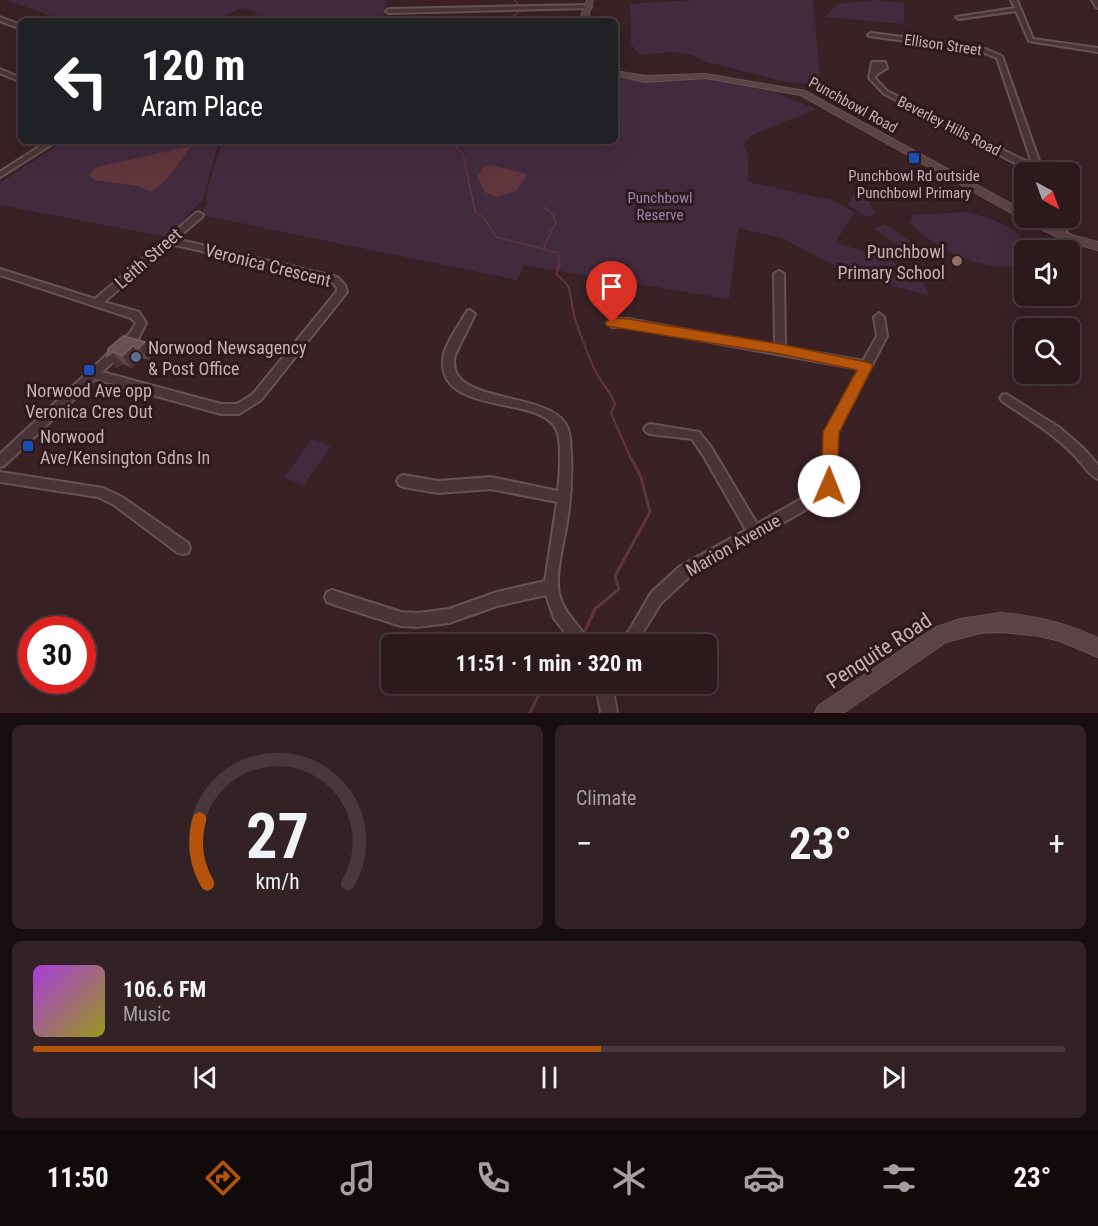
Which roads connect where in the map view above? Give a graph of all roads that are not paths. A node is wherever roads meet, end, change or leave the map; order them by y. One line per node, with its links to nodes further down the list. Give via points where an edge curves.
1 (420, 0): 8 (street)
2 (1014, 0): 6 (street)
3 (1095, 0): 5 (street)
4 (589, 4): 8 (street)
5 (1098, 6)
6 (1017, 9): 9 (street); 13 (street, via 1032,40)
7 (389, 10): 8 (street)
8 (418, 10)
9 (961, 15)
10 (0, 19): 11 (street)
11 (18, 26)
12 (871, 35): 20 (street, Ellison Street, via 980,49 1000,57)
13 (1098, 50)
14 (0, 71): 17 (street)
15 (618, 74): 22 (street, Punchbowl Road, via 645,79 706,76 802,93)
16 (873, 74): 19 (street, Beverley Hills Road, via 873,81 891,96)
17 (18, 79)
18 (48, 144): 21 (street)
19 (1020, 162)
20 (1035, 162)
21 (0, 175)
22 (1014, 209)
23 (199, 215): 27 (street, Leith Street)
24 (1047, 228): 26 (street, Punchbowl Road)
25 (1063, 228): 26 (street)
26 (1060, 234): 28 (street, Punchbowl Road)
27 (170, 241): 31 (street, Leith Street); 37 (street, Veronica Crescent, via 334,279 342,292 257,398 239,409 221,409)
28 (1098, 246)
29 (0, 272): 31 (street)
30 (779, 274): 35 (street)
31 (97, 302): 37 (street, via 135,315 141,323 134,336)
32 (470, 314): 44 (street, via 448,360 449,373 468,391 543,411 559,422 565,444)
33 (879, 317): 36 (street, Marion Avenue, via 882,336)
34 (612, 323): 35 (street)
35 (780, 349): 36 (street)
36 (866, 366): 45 (street, Marion Avenue, via 831,432 827,491)
37 (93, 374): 40 (street)
38 (1005, 398): 41 (street, via 1058,434)
39 (650, 429): 45 (street, via 695,435)
40 (0, 462)
41 (1098, 474)
42 (0, 477): 46 (street, via 99,492 118,501)
43 (403, 481): 44 (street, via 438,487 491,483)
44 (564, 498): 47 (street)
45 (754, 531): 50 (street, Marion Avenue, via 696,563 668,585)
46 (183, 548)
47 (550, 586): 48 (street, via 450,616 417,620 401,619); 49 (street, via 560,615)
48 (332, 597)
49 (574, 634)
50 (635, 634)
51 (1098, 648): 54 (street, Penquite Road, via 1027,624 1001,621 960,627 940,635)
52 (606, 694): 53 (street)
53 (609, 713)
54 (825, 713)

